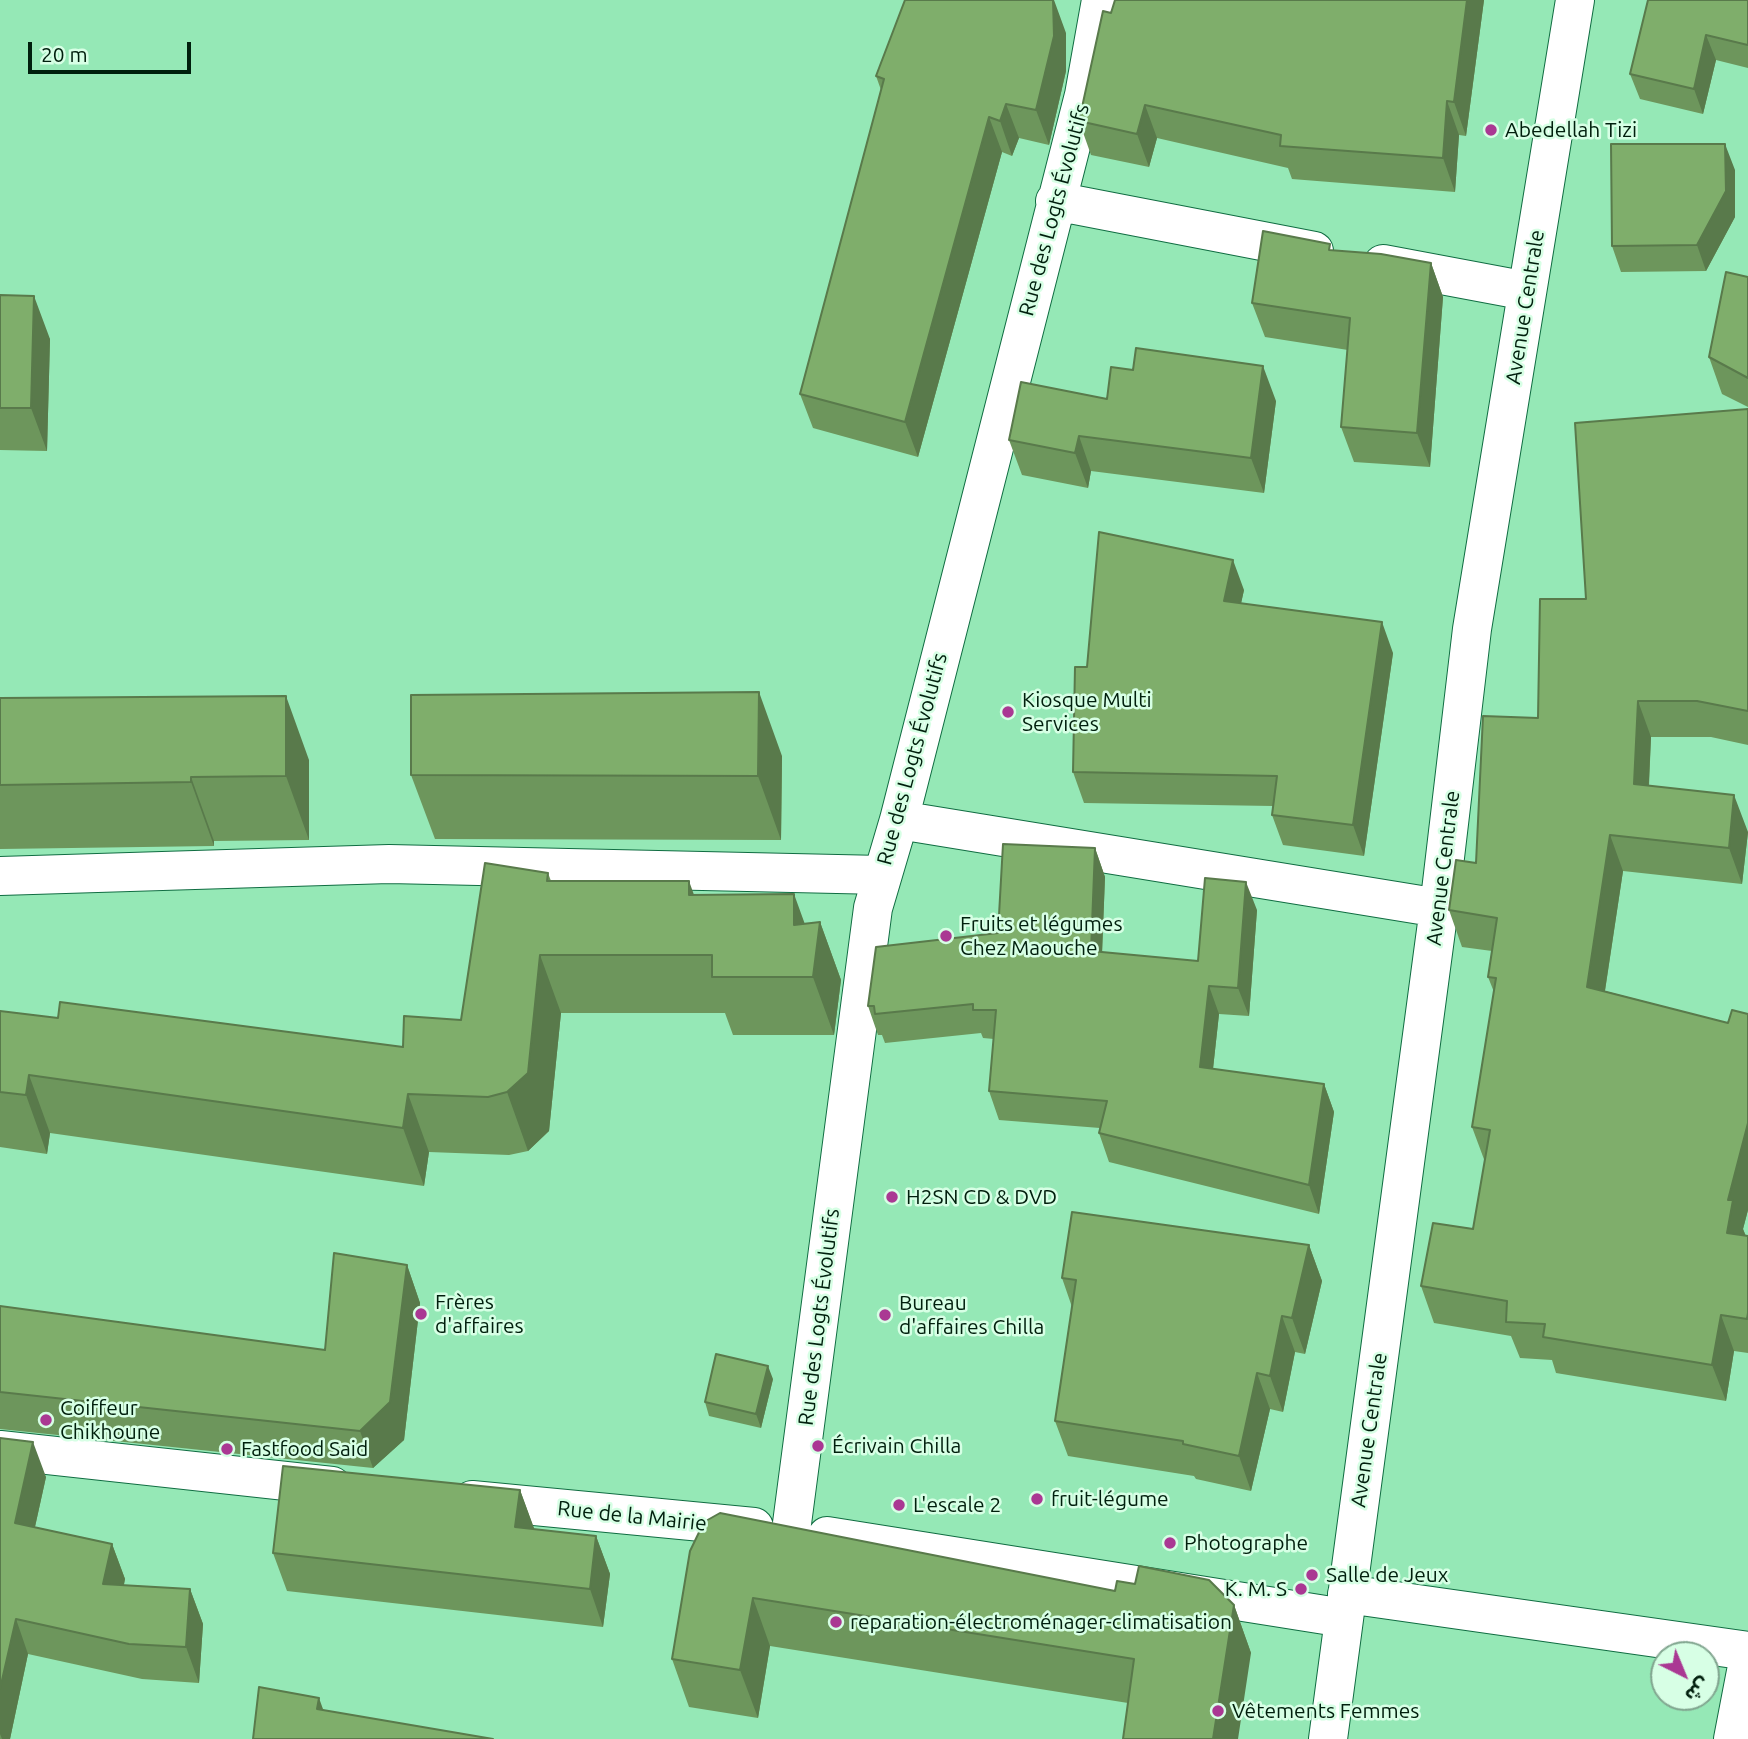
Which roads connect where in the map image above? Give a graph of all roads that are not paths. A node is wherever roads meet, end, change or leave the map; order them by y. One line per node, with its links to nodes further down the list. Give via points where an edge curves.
1 (1101, 0): 3 (street, Rue des Logts Évolutifs, via 1084,95)
2 (1575, 0): 4 (street, Avenue Centrale)
3 (1055, 201): 4 (street); 5 (street, Rue des Logts Évolutifs)
4 (1527, 292): 8 (street, Avenue Centrale, via 1472,629)
5 (898, 820): 6 (street, Rue des Logts Évolutifs); 8 (street)
6 (881, 875): 7 (street, via 389,864); 12 (street, Rue des Logts Évolutifs)
7 (0, 876)
8 (1439, 908): 13 (street, Avenue Centrale)
9 (0, 1450): 10 (street)
10 (365, 1490)
11 (433, 1497): 12 (street, Rue de la Mairie)
12 (791, 1531): 13 (street, Rue de la Mairie)
13 (1346, 1606): 14 (street, Rue de la Mairie); 16 (street, Avenue Centrale)
14 (1748, 1651)
15 (1748, 1661): 17 (street)
16 (1328, 1739)
17 (1733, 1739)

